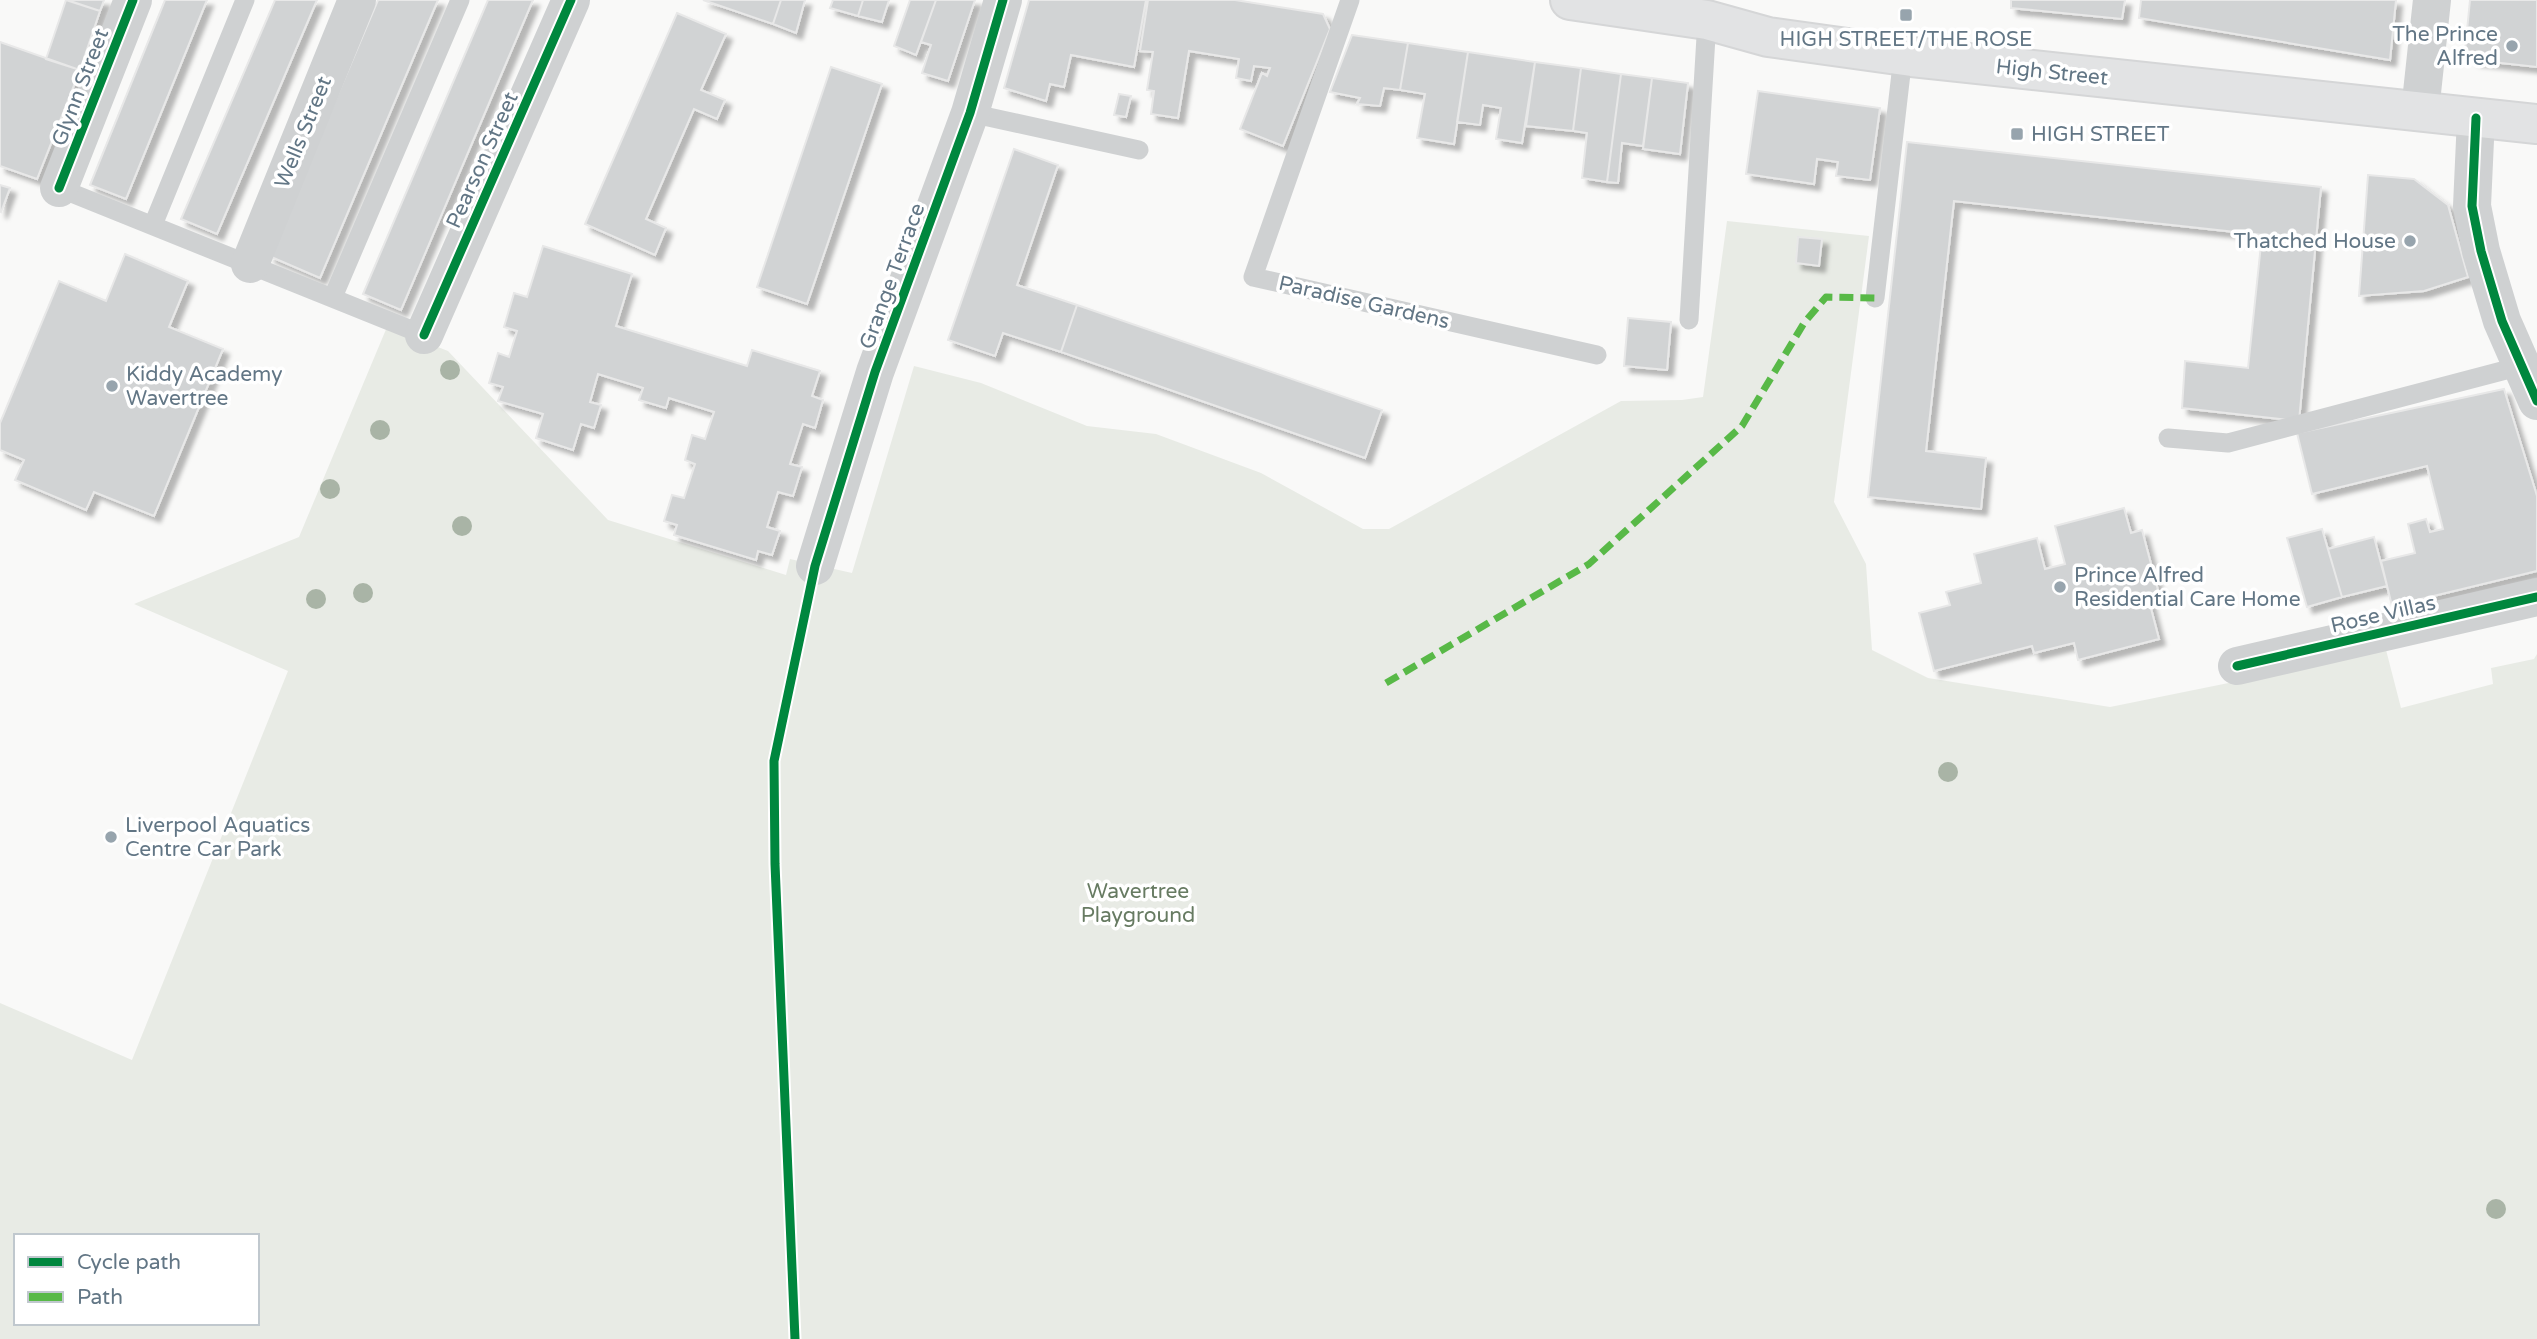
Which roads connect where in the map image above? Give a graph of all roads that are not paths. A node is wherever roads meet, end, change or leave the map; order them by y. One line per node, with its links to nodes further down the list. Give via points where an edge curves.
1 (133, 0): 17 (street, Glynn Street)
2 (245, 0): 18 (lane)
3 (357, 0): 19 (street, Wells Street)
4 (460, 0): 20 (lane)
5 (571, 0): 23 (street, Pearson Street)
6 (1003, 0): 13 (street, Grange Terrace)
7 (1350, 0): 24 (lane, Paradise Gardens, via 1253,277)
8 (2432, 0): 12 (street)
9 (1583, 1): 10 (main road, High Street)
10 (1707, 20): 11 (main road, High Street, via 1768,37); 22 (lane)
11 (1903, 56): 12 (main road, High Street); 21 (lane)
12 (2420, 111): 14 (main road, High Street)
13 (970, 113): 16 (lane); 28 (street, Grange Terrace, via 876,372)
14 (2476, 118): 15 (main road, High Street); 25 (street, via 2472,206 2502,321)
15 (2537, 124)
16 (1139, 150)
17 (60, 188): 18 (lane)
18 (153, 225): 19 (lane)
19 (250, 264): 20 (lane)
20 (332, 298): 23 (lane)
21 (1875, 298)
22 (1689, 320)
23 (424, 335)
24 (1597, 355)
25 (2521, 366): 26 (street); 27 (lane, via 2228,443)
26 (2537, 401)
27 (2168, 438)
28 (816, 566)
29 (2537, 597): 30 (street, Rose Villas)
30 (2237, 666)

